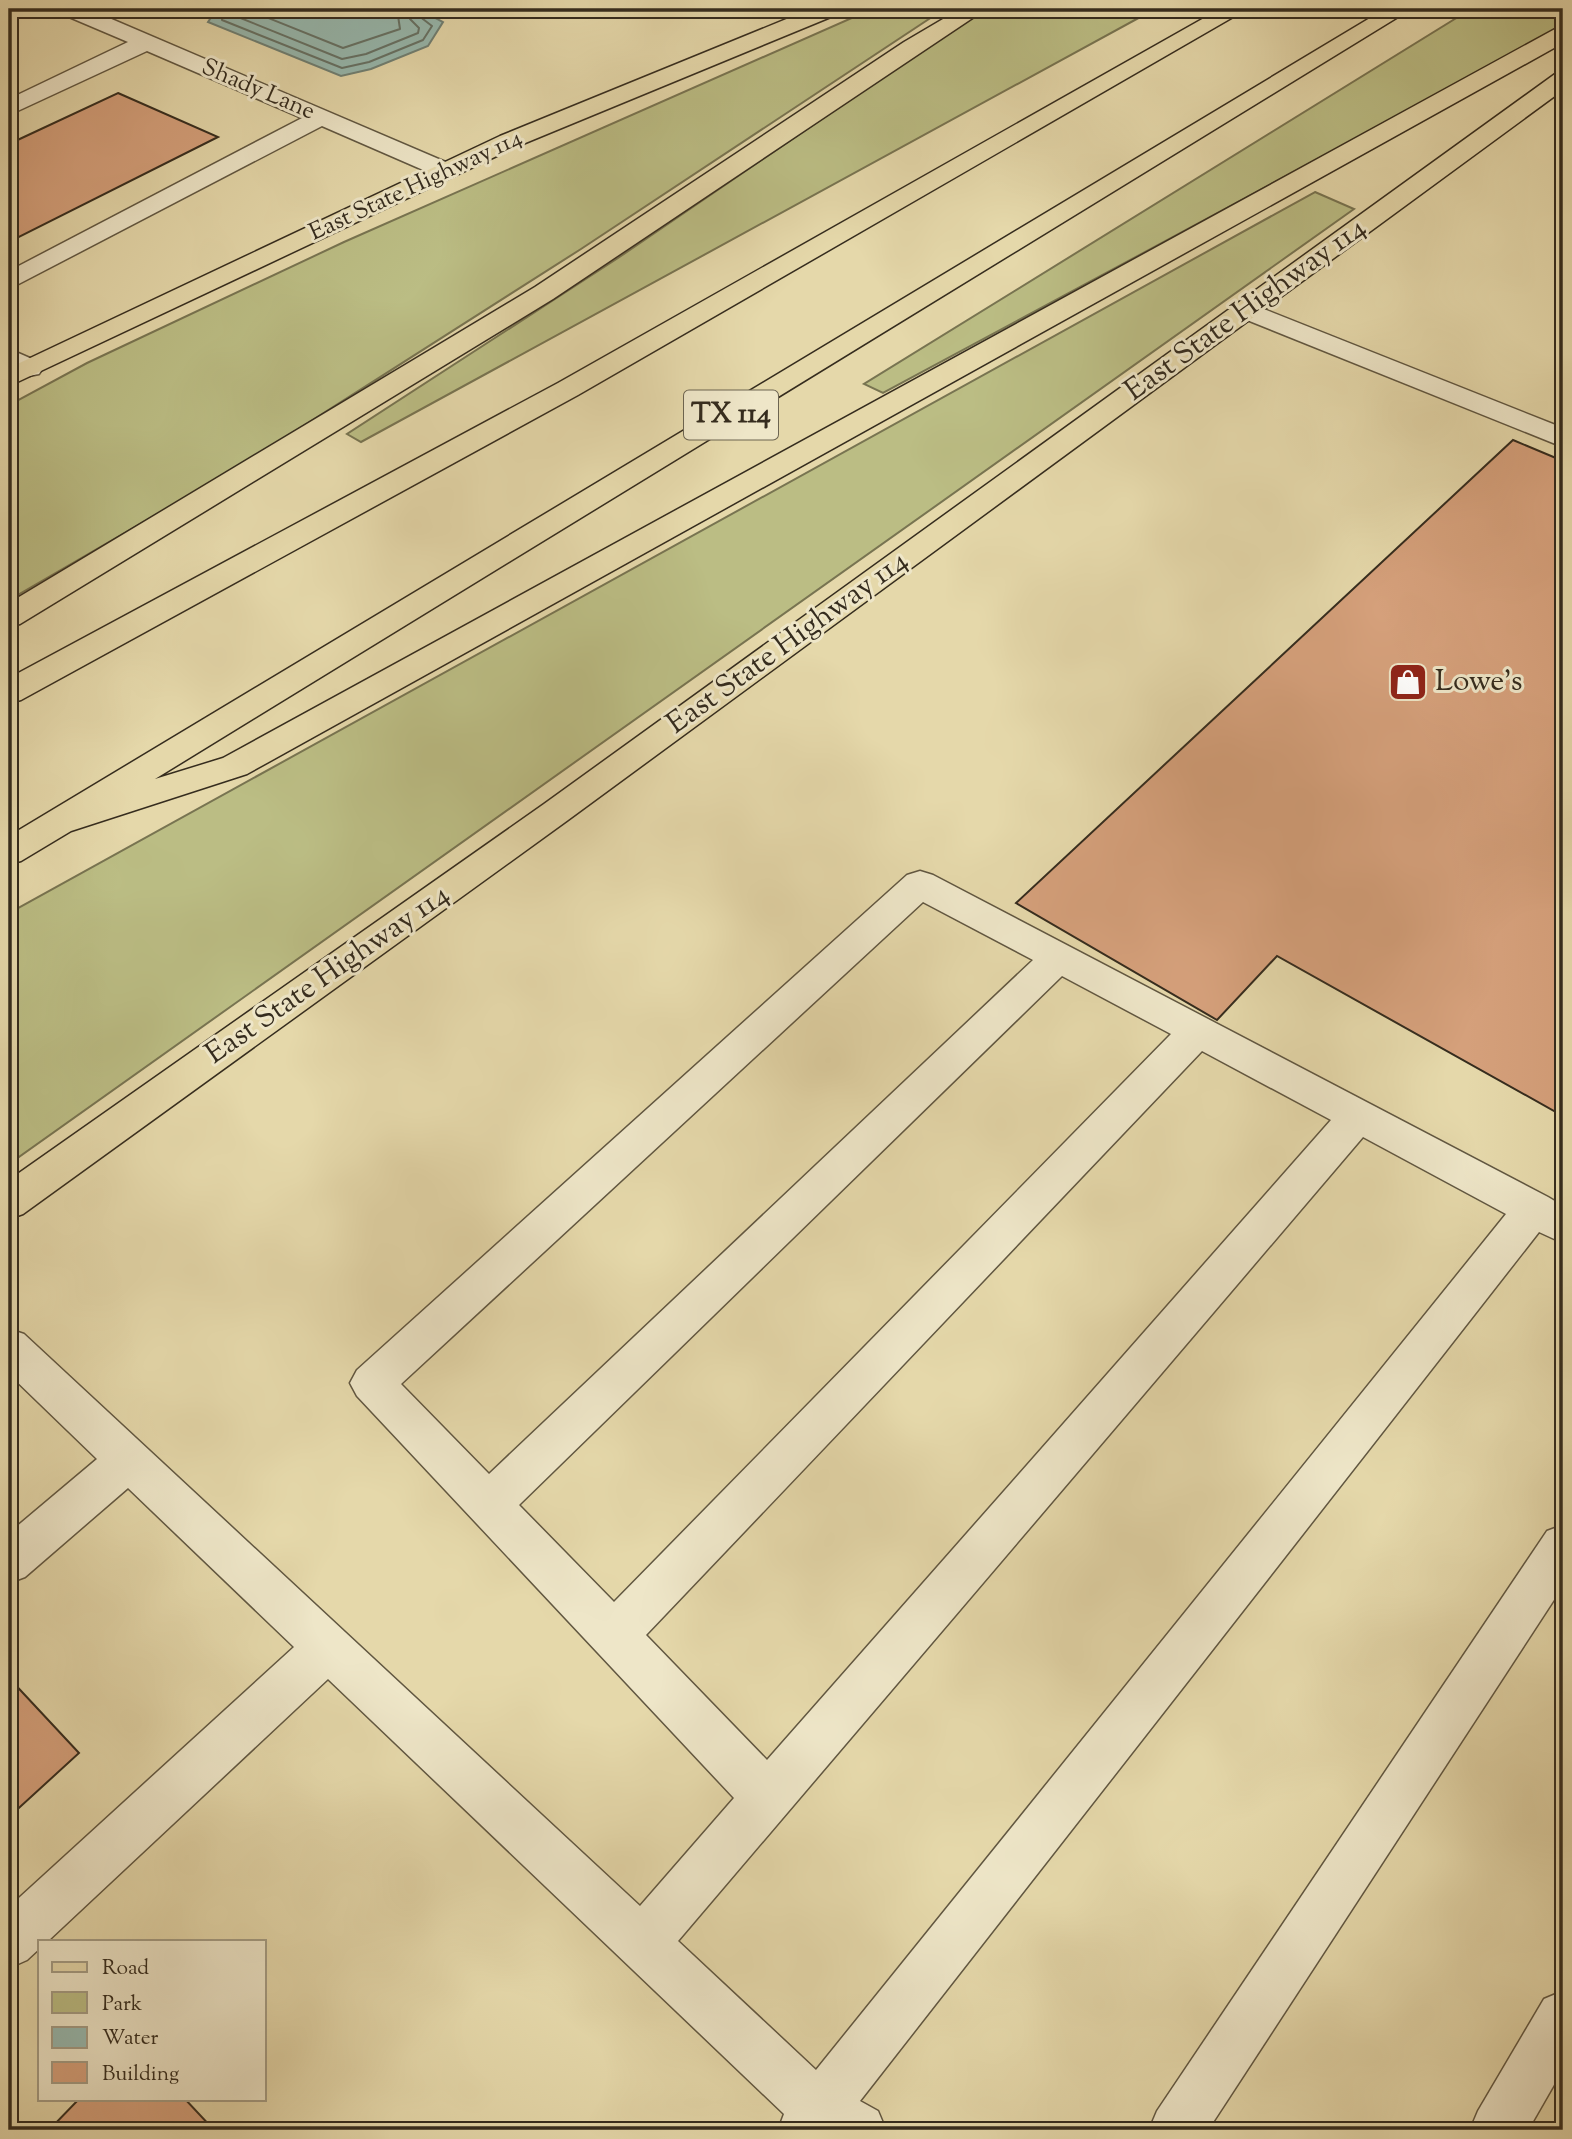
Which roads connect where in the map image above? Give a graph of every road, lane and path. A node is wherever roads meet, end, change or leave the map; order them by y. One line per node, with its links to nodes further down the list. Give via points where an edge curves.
1 (830, 9): 11 (main road, East State Highway 114)
2 (975, 9): 16 (main road, via 544,293)
3 (1236, 9): 17 (main road, via 568,389)
4 (1400, 9): 18 (main road, TX 114)
5 (75, 10): 7 (street, Shady Lane)
6 (1563, 34): 18 (main road, via 235,766)
7 (147, 42): 9 (street); 10 (street, Shady Lane)
8 (1563, 79): 13 (main road, East State Highway 114)
9 (9, 108)
10 (321, 117): 11 (street, Shady Lane); 12 (street)
11 (446, 171): 14 (main road, East State Highway 114)
12 (9, 281)
13 (1246, 310): 15 (street); 23 (main road, East State Highway 114, via 556,812)
14 (16, 368)
15 (1563, 438)
16 (9, 617)
17 (9, 692)
18 (62, 821): 19 (main road, TX 114)
19 (9, 852)
20 (1059, 957): 21 (street); 27 (street); 27 (street, via 920,884 372,1382)
21 (1198, 1031): 22 (street); 30 (street)
22 (1358, 1115): 24 (street); 32 (street)
23 (9, 1202)
24 (1548, 1217): 36 (street)
25 (9, 1347): 26 (street)
26 (127, 1461): 29 (street); 31 (street)
27 (489, 1504): 30 (street)
28 (1563, 1546): 37 (street)
29 (9, 1562)
30 (614, 1635): 32 (street)
31 (327, 1648): 33 (street); 34 (street)
32 (768, 1797): 34 (street)
33 (9, 1942)
34 (642, 1943): 36 (street)
35 (1563, 2018): 38 (street)
36 (827, 2124)
37 (1176, 2130)
38 (1497, 2130)

